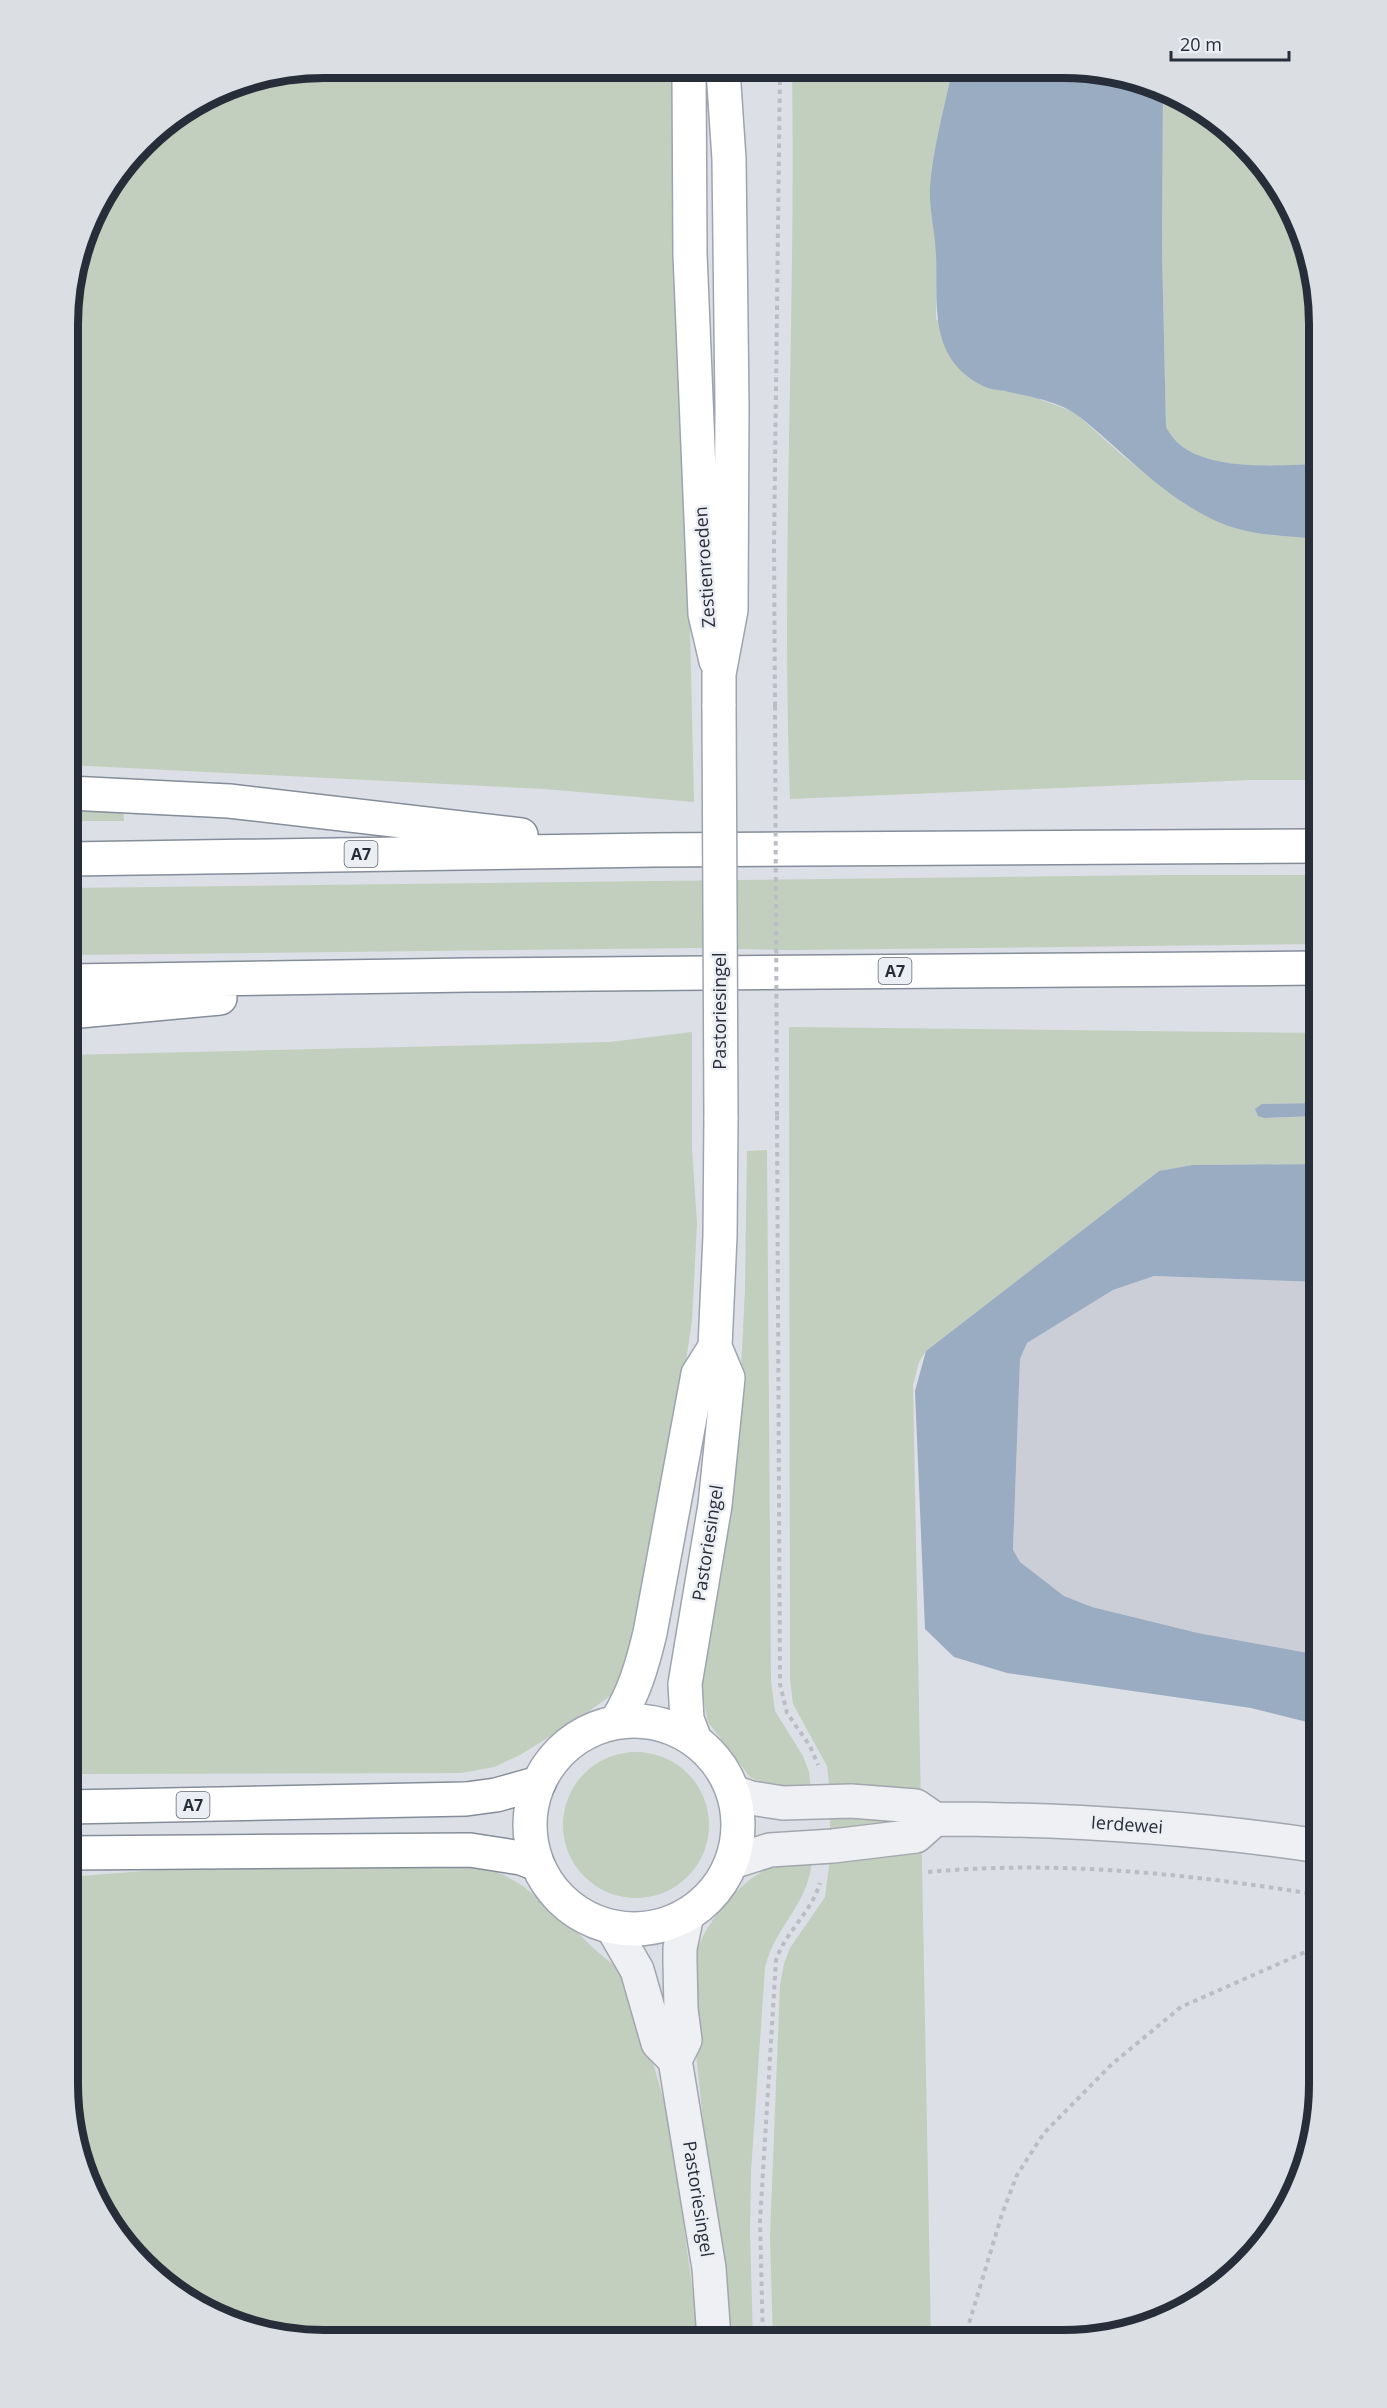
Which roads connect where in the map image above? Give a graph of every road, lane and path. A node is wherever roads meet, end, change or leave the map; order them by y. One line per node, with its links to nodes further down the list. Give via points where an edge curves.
1 (689, 78): 6 (main road, Zestienroeden, via 690,254 705,603)
2 (724, 78): 5 (main road, Zestienroeden)
3 (744, 78): 5 (main road)
4 (780, 78): 18 (path, bridge, via 774,547 780,1684 787,1713 810,1746)
5 (729, 159): 6 (main road, Zestienroeden, via 731,610)
6 (718, 674): 15 (main road, Pastoriesingel, bridge, via 721,1117)
7 (78, 793): 9 (main road, A7, via 229,801)
8 (1309, 846): 9 (main road, A7)
9 (654, 850): 10 (main road, A7)
10 (78, 859)
11 (1309, 968): 12 (main road, A7)
12 (470, 975): 13 (main road, A7); 14 (main road, A7)
13 (78, 981)
14 (78, 1011)
15 (715, 1347): 16 (main road, Pastoriesingel, via 698,1374 642,1667 632,1695); 17 (main road, Pastoriesingel, via 728,1378 715,1505 685,1684 687,1719)
16 (615, 1722): 17 (main road, via 657,1723); 19 (main road, via 594,1728 565,1746)
17 (695, 1740): 20 (main road, via 725,1772)
18 (821, 1773)
19 (538, 1783): 21 (main road, A7, via 466,1799); 26 (main road, via 530,1823)
20 (734, 1792): 22 (street, Ierdewei, via 783,1803 851,1801 916,1806); 25 (main road, via 739,1828)
21 (78, 1807)
22 (935, 1819): 23 (street, Ierdewei, via 1101,1823); 25 (street, via 916,1836 770,1850)
23 (1309, 1844)
24 (78, 1852): 26 (main road, via 470,1850)
25 (732, 1862): 32 (main road, via 711,1896)
26 (537, 1864): 33 (main road, via 567,1905)
27 (921, 1873): 31 (path, via 966,1869 1096,1870 1206,1879)
28 (821, 1877): 30 (path)
29 (826, 1885): 30 (path)
30 (819, 1886): 37 (path, via 806,1912 786,1936 776,1960 760,2221)
31 (1309, 1894)
32 (687, 1915): 33 (main road, via 651,1928); 35 (street, Pastoriesingel, via 680,1948 685,2040)
33 (612, 1927): 35 (street, via 637,1970 658,2043)
34 (1309, 1950): 38 (path, via 1181,2007 1113,2064 1050,2126 1017,2175)
35 (675, 2060): 36 (street, Pastoriesingel, via 709,2268)
36 (713, 2330)
37 (763, 2330)
38 (967, 2330)

